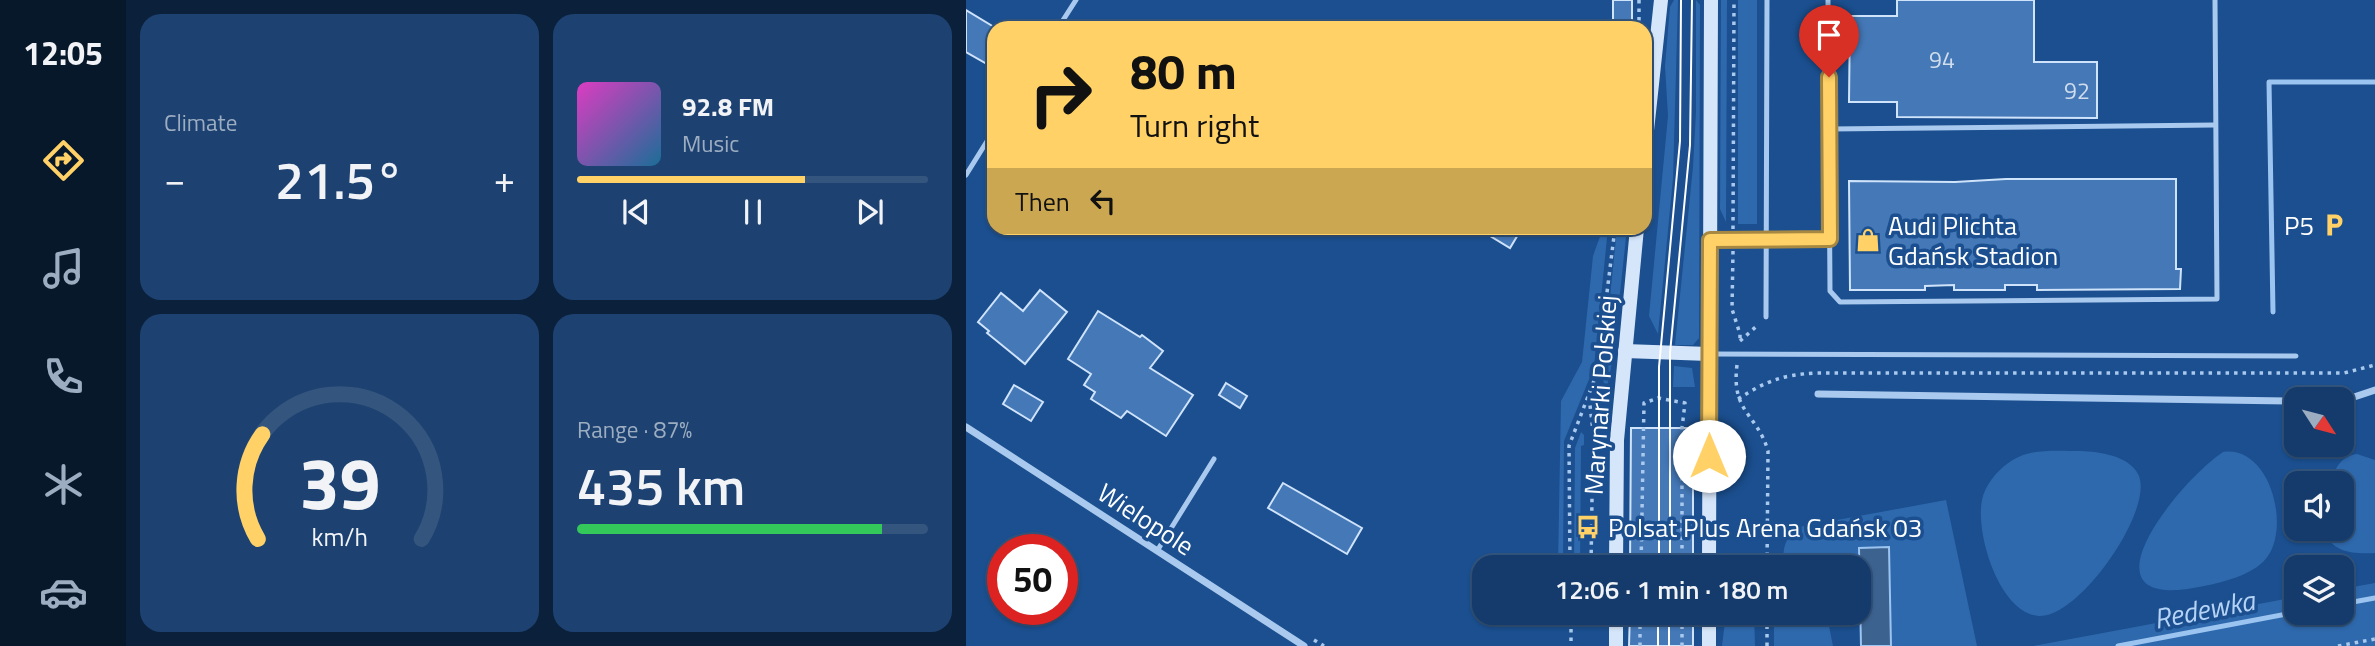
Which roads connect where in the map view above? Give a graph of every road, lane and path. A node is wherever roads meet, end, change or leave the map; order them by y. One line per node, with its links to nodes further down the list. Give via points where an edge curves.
1 (1076, 0): 9 (lane)
2 (1639, 0): 10 (path)
3 (1661, 0): 11 (main road)
4 (1711, 0): 20 (main road)
5 (1734, 0): 21 (path)
6 (1767, 0): 18 (lane)
7 (1828, 0): 13 (lane)
8 (2215, 0): 12 (lane)
9 (1062, 21)
10 (1639, 21)
11 (1652, 84)
12 (2215, 125): 13 (lane); 19 (lane, via 2217,299 1840,302 1830,291)
13 (1829, 129): 19 (lane)
14 (987, 141): 15 (lane)
15 (966, 175)
16 (1614, 235): 31 (path, via 1597,373)
17 (1636, 235): 24 (main road, Marynarki Polskiej)
18 (1766, 239): 19 (lane); 21 (lane); 22 (lane)
19 (1830, 239)
20 (1710, 240): 21 (lane); 26 (main road)
21 (1733, 240): 23 (path, via 1732,309)
22 (1766, 317): 23 (path)
23 (1740, 341): 25 (path)
24 (1625, 351): 26 (main road); 40 (main road, Marynarki Polskiej, via 1617,440)
25 (1738, 353): 26 (lane); 27 (lane); 33 (path)
26 (1709, 354): 43 (main road)
27 (2296, 356)
28 (2375, 365): 33 (path, via 2344,373 1790,374)
29 (2375, 390): 32 (street)
30 (1818, 394): 34 (street)
31 (1589, 395): 38 (path, via 1569,446); 39 (path, via 1593,431)
32 (2354, 397)
33 (1738, 399): 44 (path, via 1768,451)
34 (2284, 401)
35 (966, 427): 37 (street, Wielopole)
36 (1214, 459): 37 (lane)
37 (1157, 551): 52 (street, Wielopole)
38 (1570, 555)
39 (1591, 555)
40 (1616, 555)
41 (1641, 555): 42 (path, via 1644,403 1658,398 1685,403)
42 (1682, 555)
43 (1709, 555)
44 (1768, 555)
45 (1571, 625): 53 (path)
46 (1616, 625): 54 (main road)
47 (1640, 625): 55 (path)
48 (1682, 625): 56 (path)
49 (1709, 625): 57 (main road)
50 (1767, 625): 58 (path)
51 (2375, 639): 59 (path)
52 (1304, 646)
53 (1571, 646)
54 (1616, 646)
55 (1640, 646)
56 (1682, 646)
57 (1709, 646)
58 (1767, 646)
59 (2338, 646)

